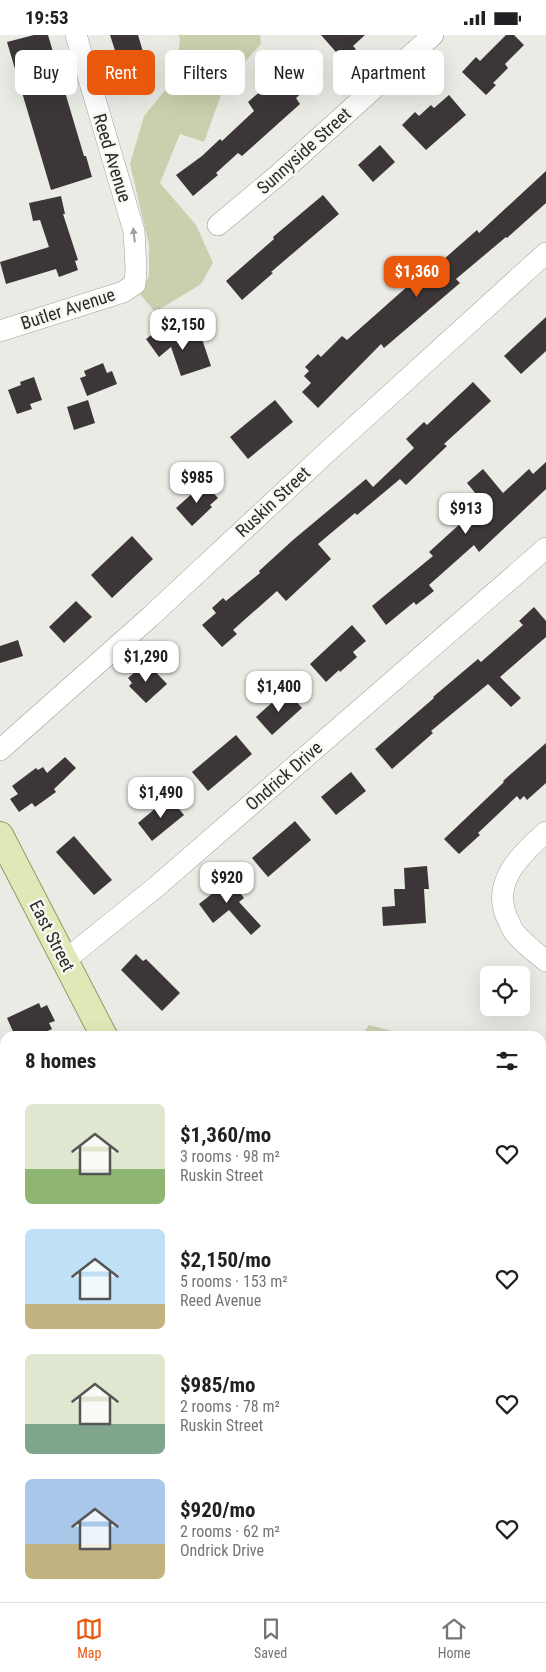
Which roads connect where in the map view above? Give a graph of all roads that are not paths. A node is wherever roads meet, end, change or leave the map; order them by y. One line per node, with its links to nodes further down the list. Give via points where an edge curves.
1 (76, 35): 5 (street, Reed Avenue, one-way to 1, via 134,231)
2 (433, 35): 3 (street, Sunnyside Street, via 278,176)
3 (218, 225)
4 (546, 253): 8 (street, Ruskin Street, via 150,617)
5 (135, 283): 6 (street, Butler Avenue, via 123,292)
6 (0, 331)
7 (544, 554): 11 (street, Ondrick Drive, via 156,887)
8 (0, 750)
9 (546, 832): 12 (street, via 512,867 503,885 503,909 513,931)
10 (3, 849): 11 (main road, East Street)
11 (64, 961): 13 (main road, East Street)
12 (546, 961)
13 (101, 1031)

